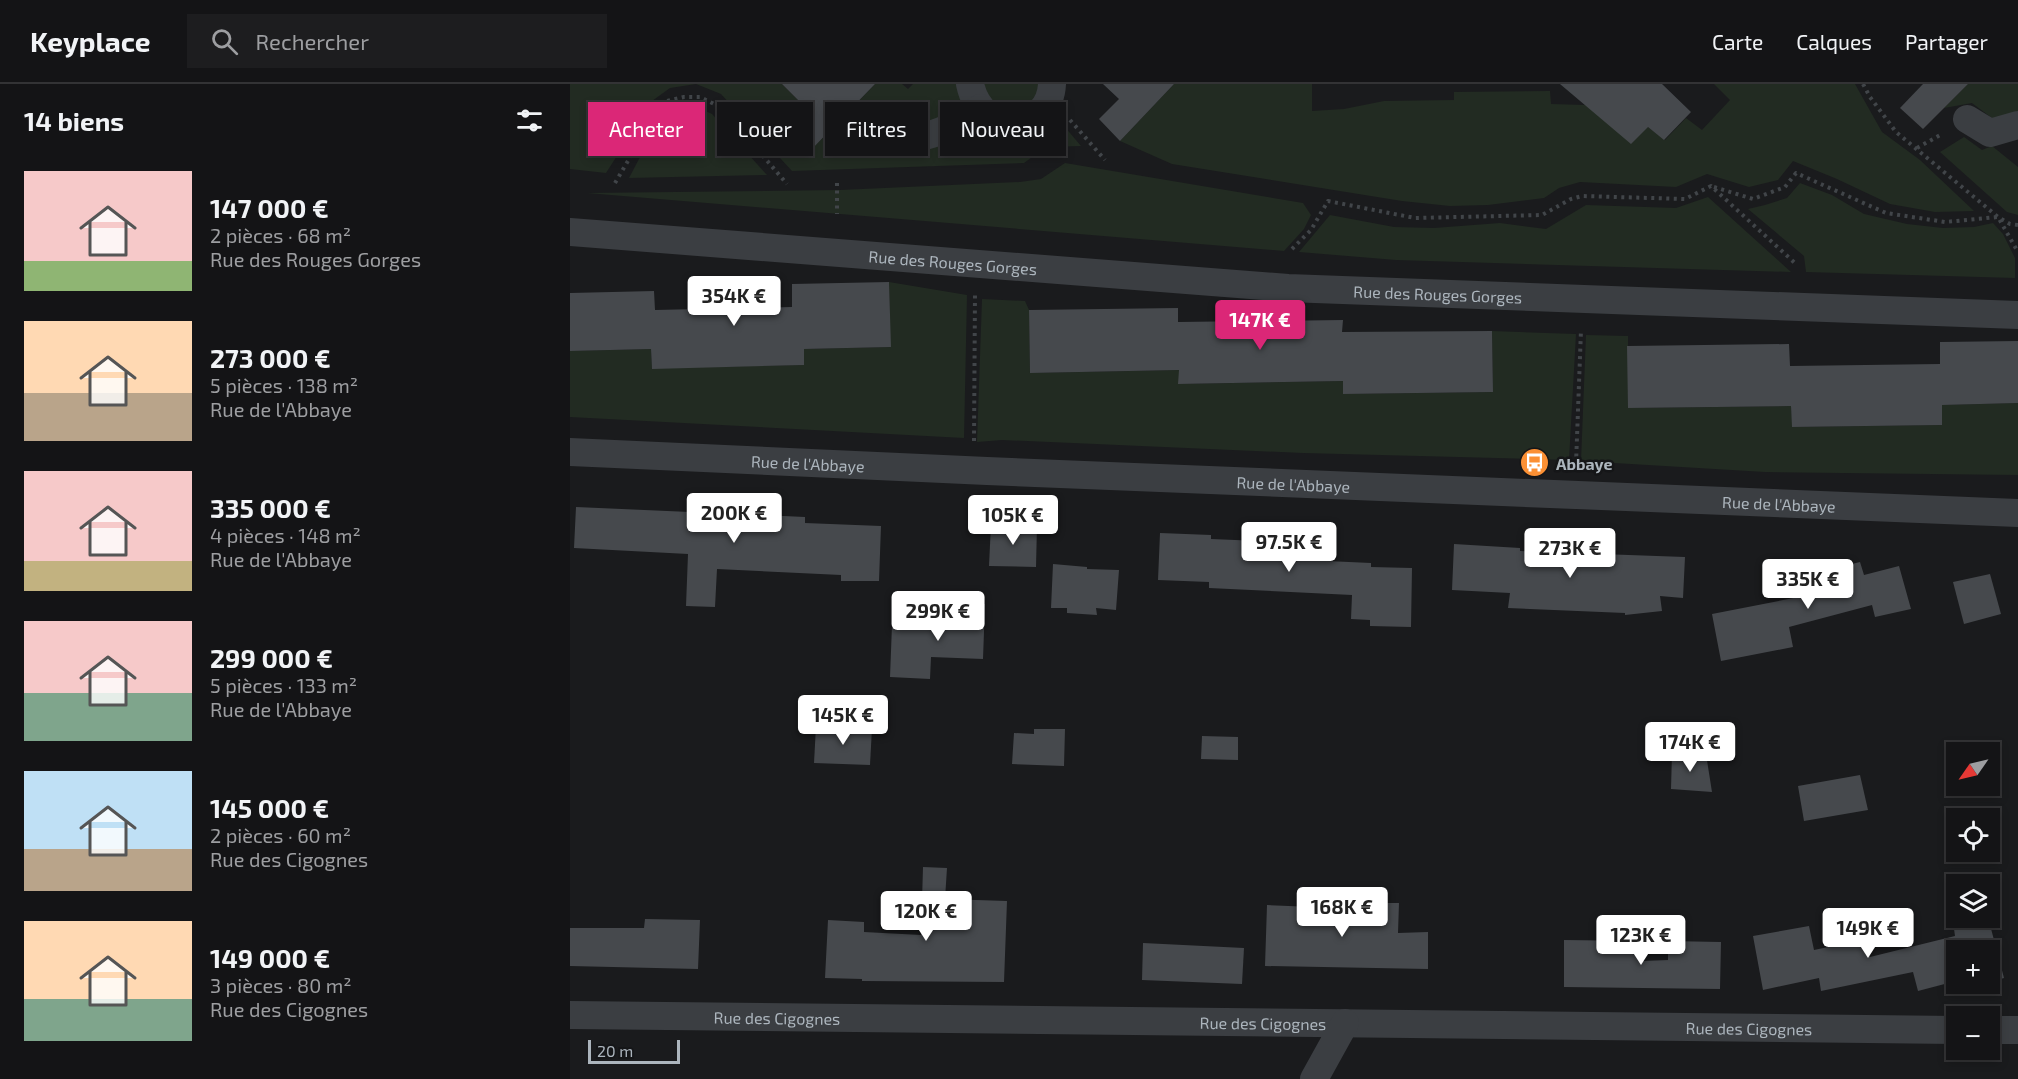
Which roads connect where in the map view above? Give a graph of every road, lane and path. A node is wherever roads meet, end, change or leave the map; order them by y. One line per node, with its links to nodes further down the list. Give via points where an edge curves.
1 (1863, 84): 13 (path, via 1896,132)
2 (1051, 90): 3 (street, via 1038,113 1015,123 996,120); 7 (path)
3 (975, 96): 6 (street, via 964,121)
4 (1967, 119): 5 (street, via 1990,133)
5 (2018, 125)
6 (928, 135)
7 (1106, 160)
8 (615, 183): 10 (path, via 667,101 700,97 722,108)
9 (837, 183): 12 (path)
10 (787, 184)
11 (1710, 186): 13 (path, via 1753,199 1785,187 1796,173 1886,213 1945,222); 16 (path, via 1685,199 1582,196 1542,215 1415,218 1328,201 1311,230); 18 (path)
12 (837, 214)
13 (1998, 217): 14 (path); 17 (path)
14 (2018, 225)
15 (570, 232): 20 (street, Rue des Rouges Gorges, via 1288,288)
16 (1292, 249)
17 (2018, 252)
18 (1796, 264)
19 (975, 293): 22 (path)
20 (2018, 315)
21 (1581, 330): 24 (path)
22 (974, 441)
23 (570, 452): 25 (street, Rue de l'Abbaye)
24 (1576, 464)
25 (2018, 513)
26 (570, 1015): 27 (street, Rue des Cigognes)
27 (1345, 1023): 28 (street, Rue des Cigognes); 31 (street)
28 (1946, 1030)
29 (2000, 1030): 30 (street)
30 (2018, 1030)
31 (1314, 1079)

